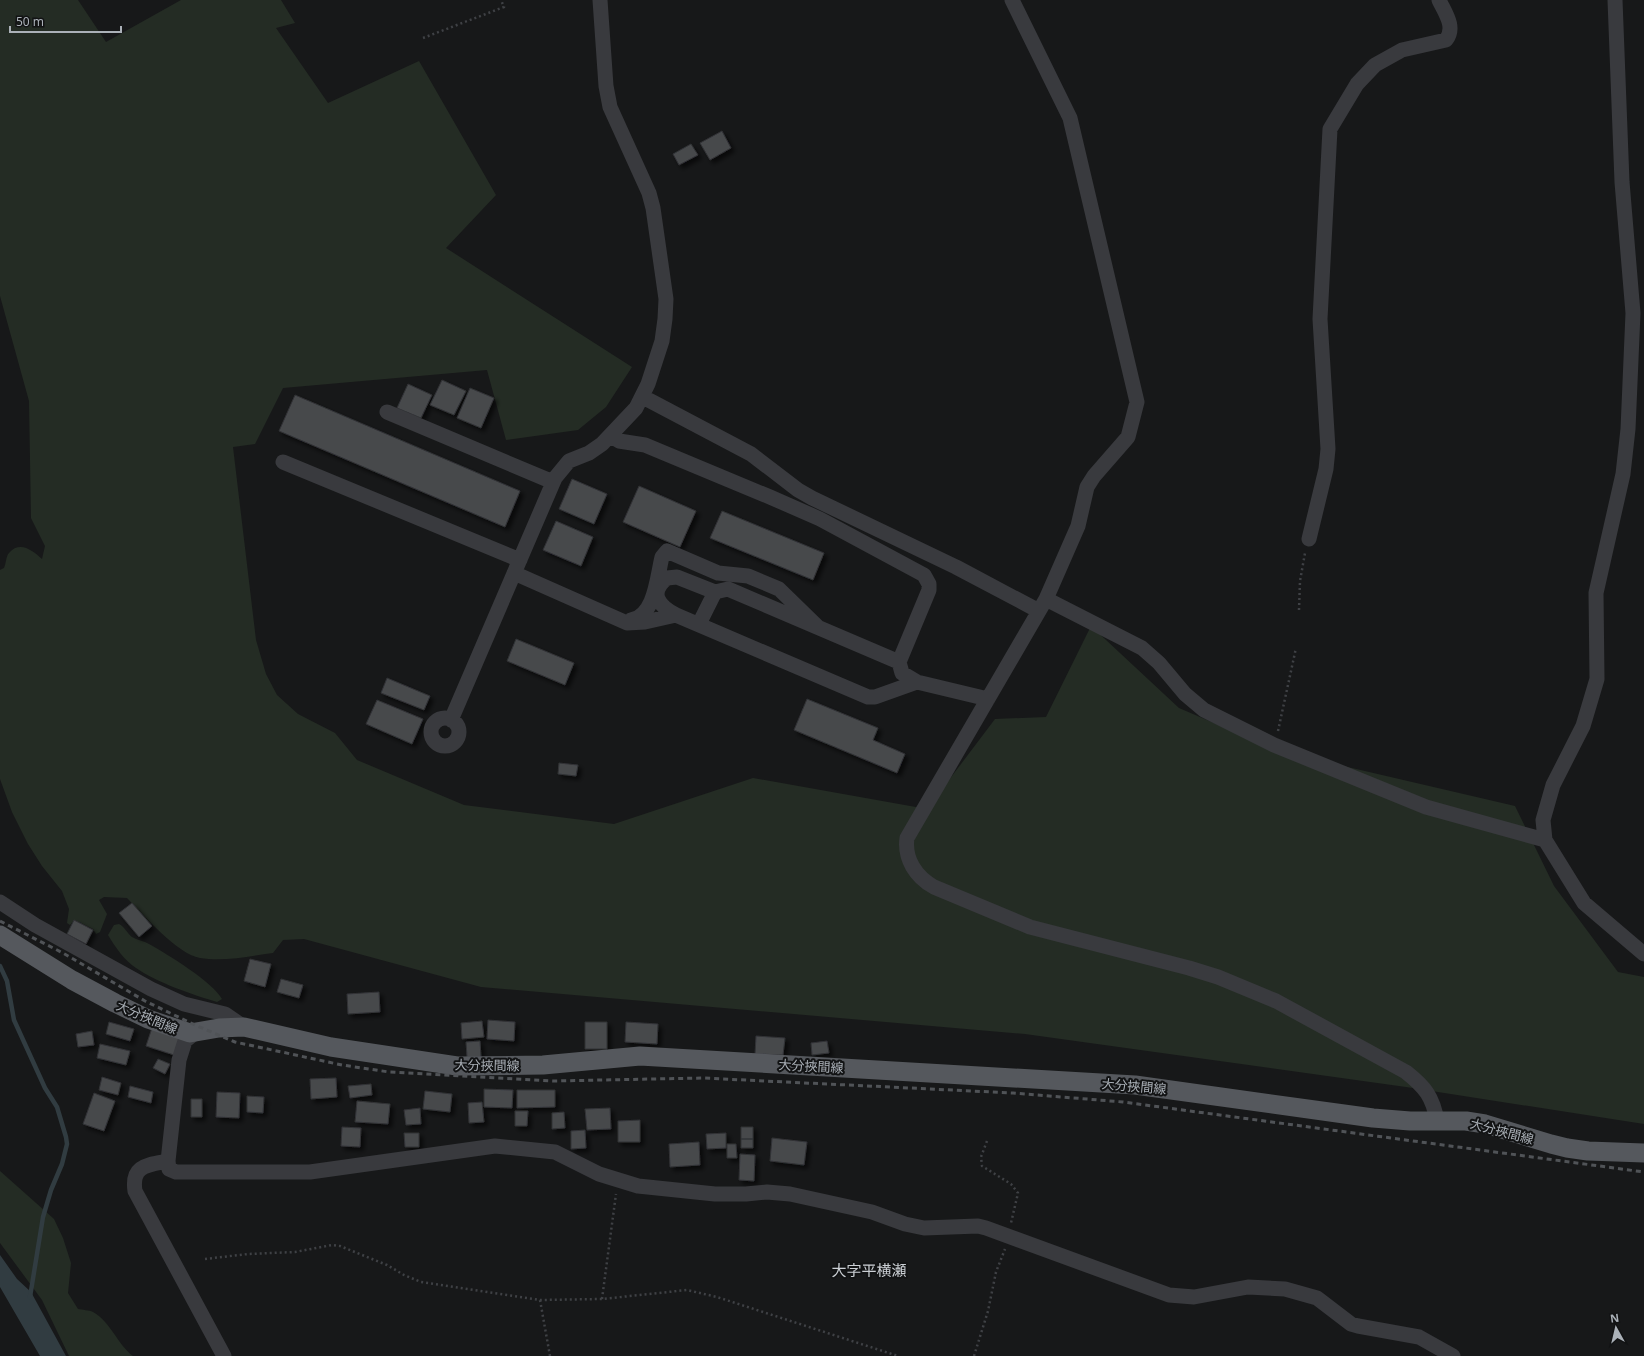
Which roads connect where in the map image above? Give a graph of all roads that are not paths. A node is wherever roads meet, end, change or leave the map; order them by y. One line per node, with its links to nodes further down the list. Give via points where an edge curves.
1 (600, 0): 5 (street, via 606,86 610,107 649,193 666,299 662,341)
2 (1012, 0): 13 (street, via 1070,118 1137,402 1128,437 1087,487 1078,526)
3 (1439, 0): 10 (street, via 1451,25 1446,40 1402,50 1375,65 1357,84 1330,129 1320,319 1328,449 1326,469)
4 (1615, 0): 22 (street, via 1622,182 1633,313 1628,429 1623,474 1596,593 1597,679 1583,726 1553,785 1543,820)
5 (643, 397): 7 (street); 13 (street, via 751,454 812,498)
6 (387, 412): 9 (street)
7 (611, 436): 9 (street, via 598,448 564,465); 18 (street, via 619,441 645,445 820,519 924,575 930,584 929,590)
8 (284, 462): 11 (street)
9 (553, 482): 11 (street)
10 (1309, 539)
11 (517, 566): 15 (street); 21 (street)
12 (715, 592): 14 (street, via 677,576 667,578 659,587 658,599 663,609); 16 (street); 17 (street, via 728,589)
13 (1042, 605): 20 (street); 22 (street, via 1142,648 1159,663 1185,694 1204,710 1274,745 1426,807)
14 (676, 615): 15 (street, via 633,624); 16 (street)
15 (622, 622): 17 (street, via 640,618 648,610 662,557 667,551 718,573 748,576 779,589)
16 (699, 624): 19 (street, via 868,697 875,697)
17 (818, 627): 18 (street)
18 (899, 662): 19 (street, via 902,673)
19 (917, 682): 20 (street)
20 (988, 699): 28 (street, via 907,838 906,853 924,881 1030,927 1189,968 1276,1001 1406,1072 1419,1082 1429,1096 1434,1105)
21 (451, 720)
22 (1545, 840): 25 (street, via 1584,903)
23 (0, 902): 26 (street, via 35,925 151,989 184,1004 225,1014)
24 (0, 935): 27 (main road, 大分挾間線, via 72,980 115,1003 179,1031)
25 (1644, 954)
26 (244, 1027): 27 (main road, 大分挾間線, via 219,1028); 28 (main road, 大分挾間線, via 331,1046 457,1066 543,1065 640,1056 946,1073 1153,1087 1372,1118)
27 (195, 1034): 30 (street, via 185,1041 179,1060)
28 (1437, 1121): 29 (main road, 大分挾間線, via 1485,1124 1574,1149)
29 (1644, 1153)
30 (168, 1161): 31 (street, via 169,1169 176,1172 310,1172 495,1146 555,1152 599,1174 638,1186 715,1194 790,1194 872,1212 929,1229 978,1226 1173,1296 1194,1298 1248,1287 1286,1288 1317,1298 1351,1324 1419,1338); 32 (street, via 140,1169 135,1179 135,1191)
31 (1448, 1355)
32 (224, 1356)

